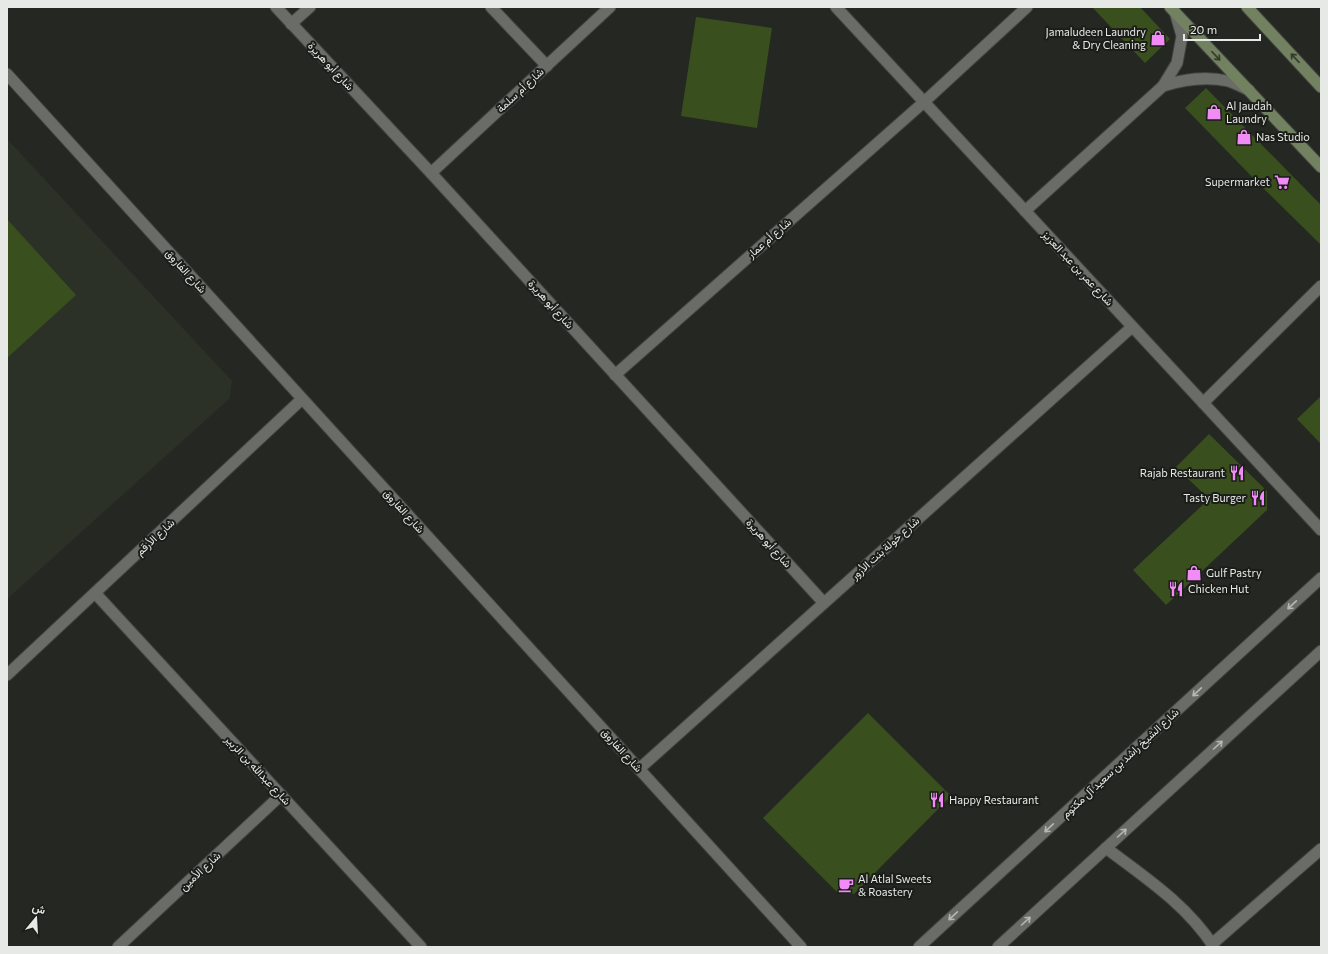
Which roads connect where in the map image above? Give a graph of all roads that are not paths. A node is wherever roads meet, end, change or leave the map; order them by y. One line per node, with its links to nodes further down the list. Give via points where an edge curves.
1 (276, 7): 9 (street, شارع أبو هريرة)
2 (310, 7): 9 (street)
3 (491, 7): 10 (street)
4 (610, 7): 10 (street, شارع أم سلمة)
5 (836, 7): 15 (street, شارع عمر بن عبد العزيز)
6 (1027, 7): 15 (street, شارع أم عمار)
7 (1247, 7): 13 (main road, one-way to 7)
8 (1172, 9): 12 (street, via 1182,36 1177,63); 14 (main road, one-way to 14)
9 (291, 24): 17 (street, شارع أبو هريرة)
10 (547, 66): 17 (street, شارع أم سلمة)
11 (7, 74): 22 (street, شارع الفاروق)
12 (1163, 86): 14 (street, via 1207,78 1229,82); 18 (street)
13 (1321, 87)
14 (1249, 90): 16 (main road)
15 (924, 102): 18 (street, شارع عمر بن عبد العزيز); 21 (street, شارع أم عمار)
16 (1321, 167)
17 (431, 173): 21 (street, شارع أبو هريرة)
18 (1025, 211): 20 (street, شارع عمر بن عبد العزيز)
19 (1321, 286): 23 (street)
20 (1132, 327): 23 (street, شارع عمر بن عبد العزيز); 27 (street, شارع خولة بنت الأزور)
21 (615, 375): 27 (street, شارع أبو هريرة)
22 (302, 399): 26 (street, شارع الأرقم); 30 (street, شارع الفاروق)
23 (1203, 403): 24 (street, شارع عمر بن عبد العزيز)
24 (1321, 530)
25 (1321, 578): 38 (street, شارع الشيخ راشد بن سعيد آل مكتوم, one-way to 38)
26 (95, 592): 29 (street, شارع الأرقم); 31 (street, شارع عبدالله بن الزبير)
27 (824, 603): 30 (street, شارع خولة بنت الأزور)
28 (1321, 651): 32 (street, one-way to 28)
29 (7, 675)
30 (639, 769): 37 (street, شارع الفاروق)
31 (281, 795): 35 (street, شارع الأمين); 36 (street, شارع عبدالله بن الزبير)
32 (1106, 848): 34 (street, via 1172,898); 39 (street, one-way to 32)
33 (1321, 850): 34 (street)
34 (1213, 945)
35 (118, 947)
36 (421, 947)
37 (801, 947)
38 (919, 947)
39 (998, 947)

